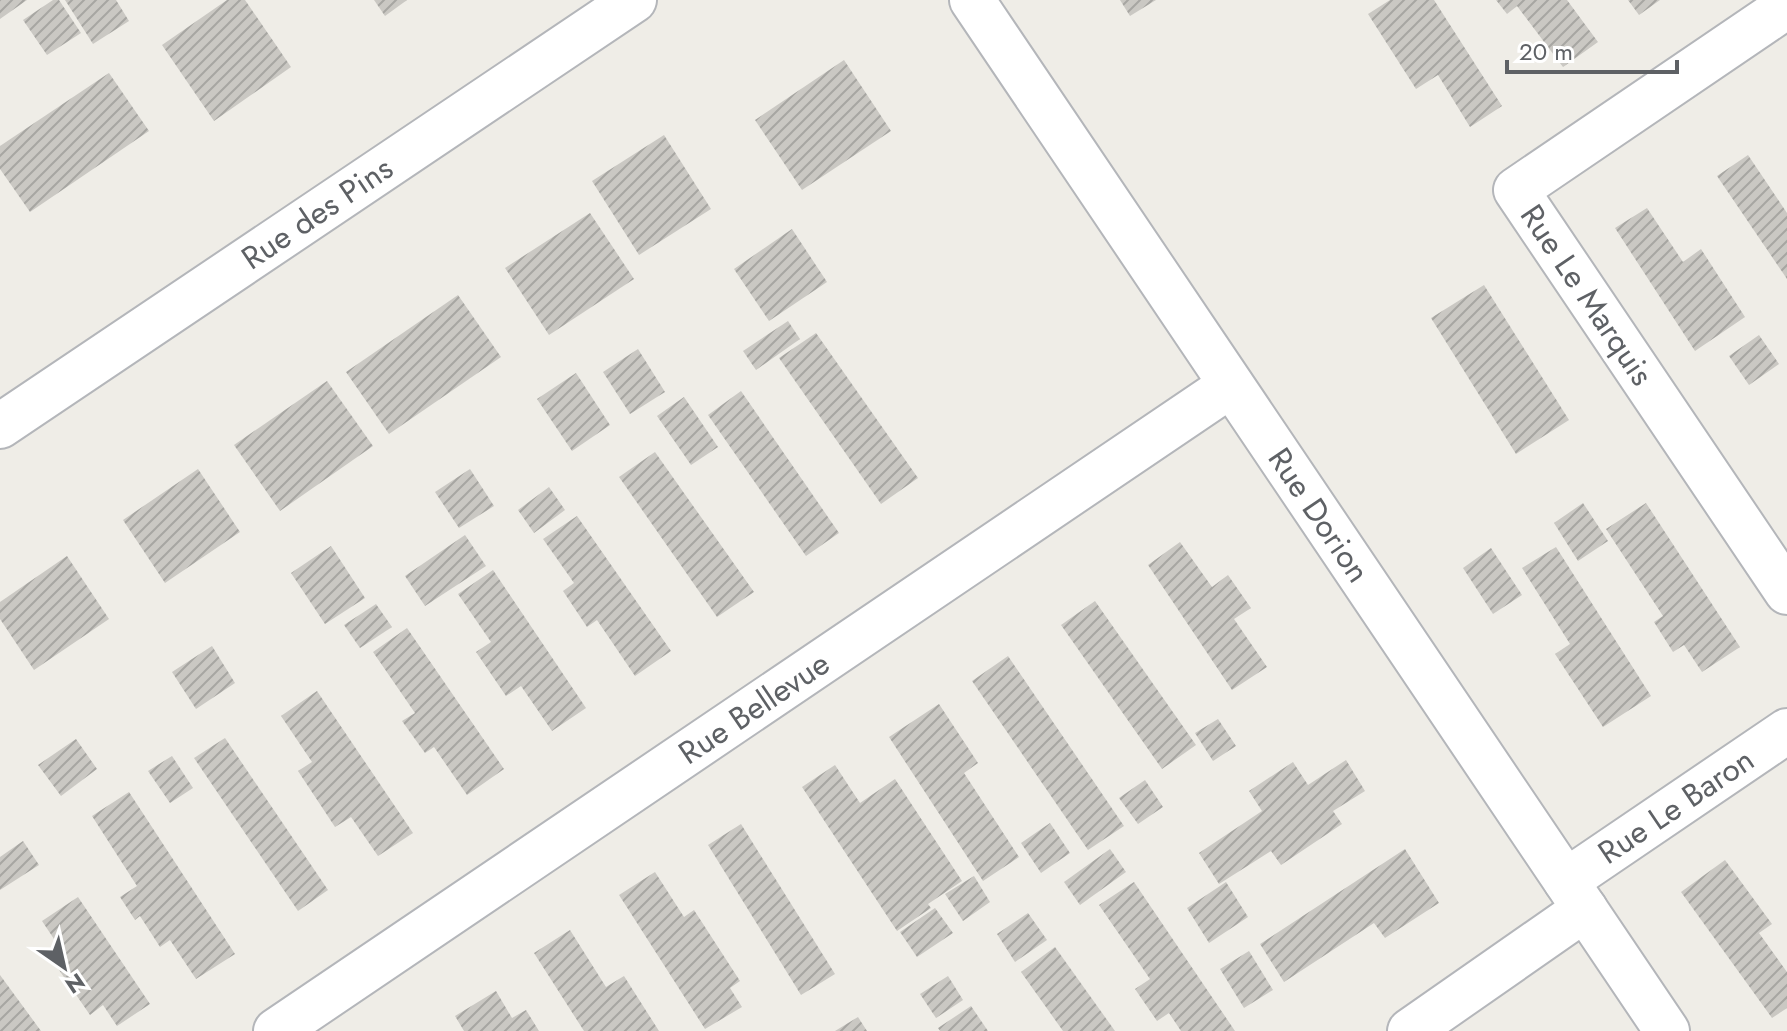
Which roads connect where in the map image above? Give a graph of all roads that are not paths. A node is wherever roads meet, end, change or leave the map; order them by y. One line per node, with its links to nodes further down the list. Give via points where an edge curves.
1 (634, 0): 5 (street, Rue des Pins)
2 (972, 0): 4 (street, Rue Dorion)
3 (1787, 6): 6 (street, Rue Le Marquis, via 1516,190)
4 (1231, 385): 8 (street, Rue Dorion); 9 (street, Rue Bellevue)
5 (0, 426)
6 (1787, 592)
7 (1787, 731): 8 (street, Rue Le Baron)
8 (1575, 895): 10 (street, Rue Le Baron); 11 (street, Rue Dorion)
9 (276, 1031)
10 (1410, 1031)
11 (1667, 1031)

